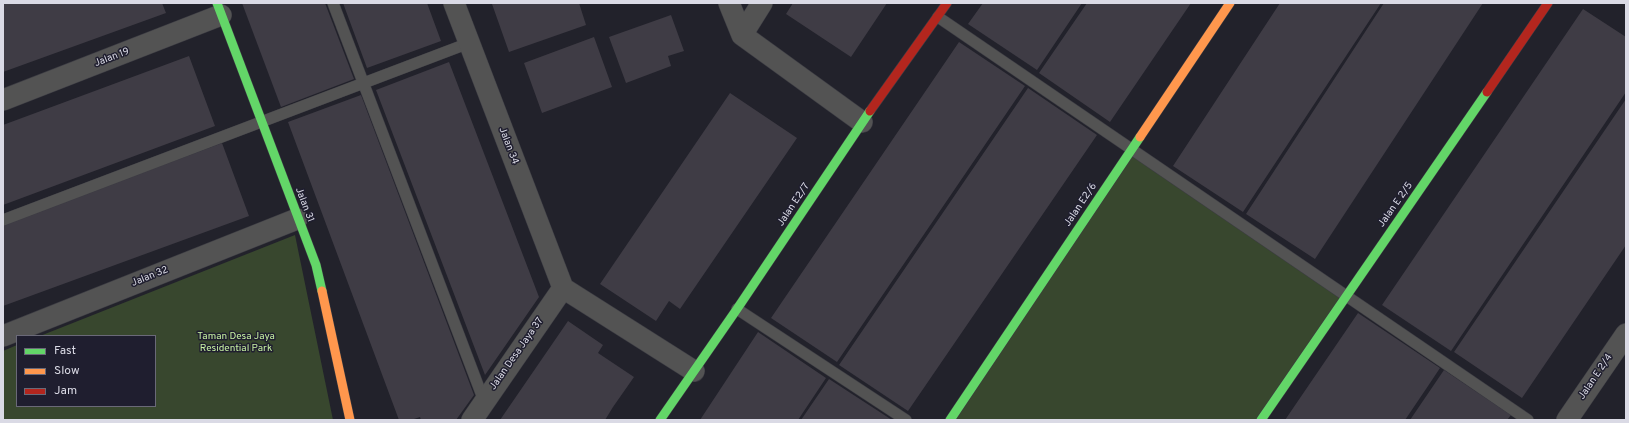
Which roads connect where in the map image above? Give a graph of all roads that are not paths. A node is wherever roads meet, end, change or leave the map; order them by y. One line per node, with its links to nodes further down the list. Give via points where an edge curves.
1 (333, 3): 12 (lane)
2 (454, 3): 11 (street, Jalan 34)
3 (729, 3): 10 (street)
4 (762, 3): 10 (street)
5 (947, 3): 9 (street, Jalan E2/7)
6 (1230, 3): 16 (street, Jalan E2/6)
7 (1548, 3): 20 (street, Jalan E 2/5)
8 (219, 9): 13 (street, Jalan 19); 14 (street, Jalan 31)
9 (938, 17): 15 (street, Jalan E2/7); 16 (lane)
10 (742, 35): 15 (street)
11 (469, 43): 12 (lane); 19 (street, Jalan 34)
12 (363, 83): 14 (lane); 25 (lane)
13 (3, 100)
14 (261, 122): 17 (street, Jalan 31); 18 (lane)
15 (862, 122): 21 (street, Jalan E2/7)
16 (1132, 150): 20 (lane); 30 (street, Jalan E2/6)
17 (298, 219): 23 (street, Jalan 32); 26 (street, Jalan 31, via 316,265)
18 (3, 220)
19 (563, 288): 24 (street); 25 (street, Jalan Desa Jaya 37)
20 (1346, 296): 31 (street, Jalan E 2/5); 32 (lane)
21 (737, 309): 24 (street, Jalan E2/7); 29 (lane)
22 (1626, 334): 33 (street, Jalan E 2/4)
23 (3, 336)
24 (694, 371): 28 (street, Jalan E2/7)
25 (484, 401): 27 (street, Jalan Desa Jaya 37)
26 (350, 420)
27 (472, 420)
28 (660, 420)
29 (906, 420)
30 (950, 420)
31 (1261, 420)
32 (1528, 420)
33 (1567, 420)

